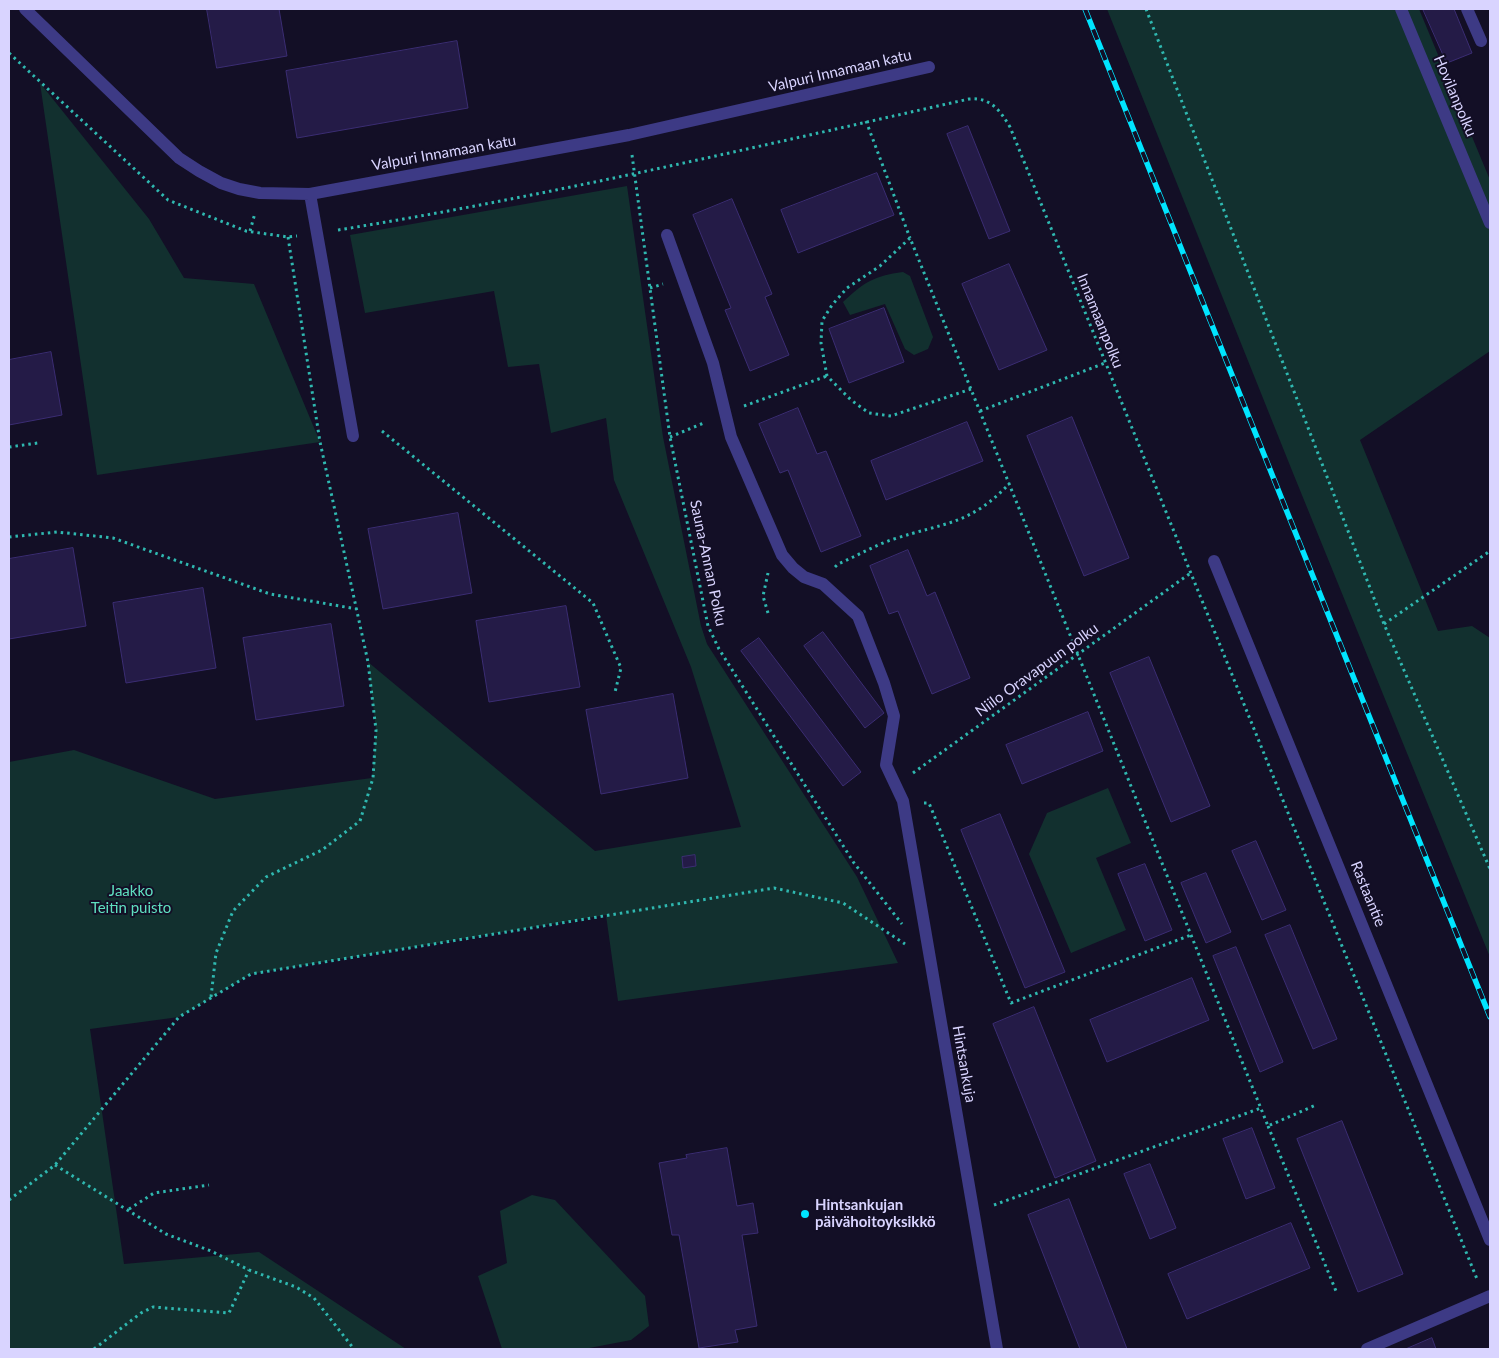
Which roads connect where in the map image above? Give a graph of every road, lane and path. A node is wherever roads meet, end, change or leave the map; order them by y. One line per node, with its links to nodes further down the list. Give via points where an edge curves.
1 (25, 9): 10 (street, Valpuri Innamaan katu, via 179,158 198,171 221,183 246,190)
2 (1146, 9): 34 (path)
3 (1401, 9): 11 (street, Hovilanpolku)
4 (1467, 9): 5 (street)
5 (1481, 41)
6 (929, 67): 9 (street, Valpuri Innamaan katu)
7 (969, 99): 15 (path, Innamaanpolku, via 991,103 1010,127)
8 (866, 121): 14 (path)
9 (629, 135): 10 (street, Valpuri Innamaan katu); 22 (path, Sauna-Annan Polku)
10 (310, 194): 21 (street)
11 (1490, 223)
12 (667, 235): 19 (street, Hintsankuja, via 713,363)
13 (288, 237): 32 (path, via 320,442)
14 (910, 238): 16 (path, via 880,266 848,288 822,321 821,343); 17 (path)
15 (1106, 363): 18 (path); 30 (path, Innamaanpolku)
16 (827, 376): 17 (path, via 868,413 891,416); 19 (path)
17 (971, 389): 18 (path)
18 (980, 411): 25 (path)
19 (725, 413): 22 (path); 28 (street, Hintsankuja, via 731,437)
20 (382, 431): 36 (path, via 593,603 621,668)
21 (353, 436)
22 (670, 437): 40 (path, Sauna-Annan Polku, via 708,626 719,649 854,863)
23 (38, 443): 24 (path)
24 (9, 448)
25 (1010, 483): 31 (path, via 986,506 961,521 894,539 838,564); 35 (path)
26 (9, 537): 32 (path, via 57,532 113,538 270,594)
27 (1490, 551): 34 (path)
28 (782, 555): 31 (street, Hintsankuja, via 804,577); 33 (path, via 772,563 765,579 763,596)
29 (1214, 561): 52 (street, Rastaantie)
30 (1190, 572): 35 (path, Niilo Oravapuun polku); 55 (path, Innamaanpolku)
31 (823, 584): 37 (street, Hintsankuja, via 858,616 884,683 894,716 886,765)
32 (357, 609): 43 (path, via 368,662 376,730 373,778 360,821 322,850 266,877 233,912 216,952)
33 (768, 613)
34 (1384, 624): 39 (path)
35 (1077, 654): 37 (path, Niilo Oravapuun polku); 41 (path)
36 (615, 692)
37 (897, 785): 38 (street, Hintsankuja)
38 (903, 801): 41 (path, via 928,803 1012,1003); 42 (street, Hintsankuja)
39 (1490, 869)
40 (906, 930)
41 (1191, 935): 45 (path)
42 (929, 960): 43 (path, via 843,903 774,888 251,974); 51 (street, Hintsankuja)
43 (211, 997): 47 (path, via 178,1017)
44 (1316, 1105): 46 (path)
45 (1261, 1108): 46 (path); 51 (path)
46 (1268, 1126): 54 (path)
47 (55, 1165): 49 (path); 50 (path)
48 (209, 1185): 50 (path, via 154,1193)
49 (9, 1200)
50 (129, 1209): 53 (path, via 166,1234)
51 (974, 1212): 58 (street, Hintsankuja)
52 (1490, 1240)
53 (249, 1270): 56 (path, via 229,1313 153,1306); 57 (path, via 296,1287 314,1298)
54 (1336, 1291)
55 (1488, 1298): 59 (street)
56 (94, 1349)
57 (354, 1349)
58 (997, 1349)
59 (1367, 1349)

